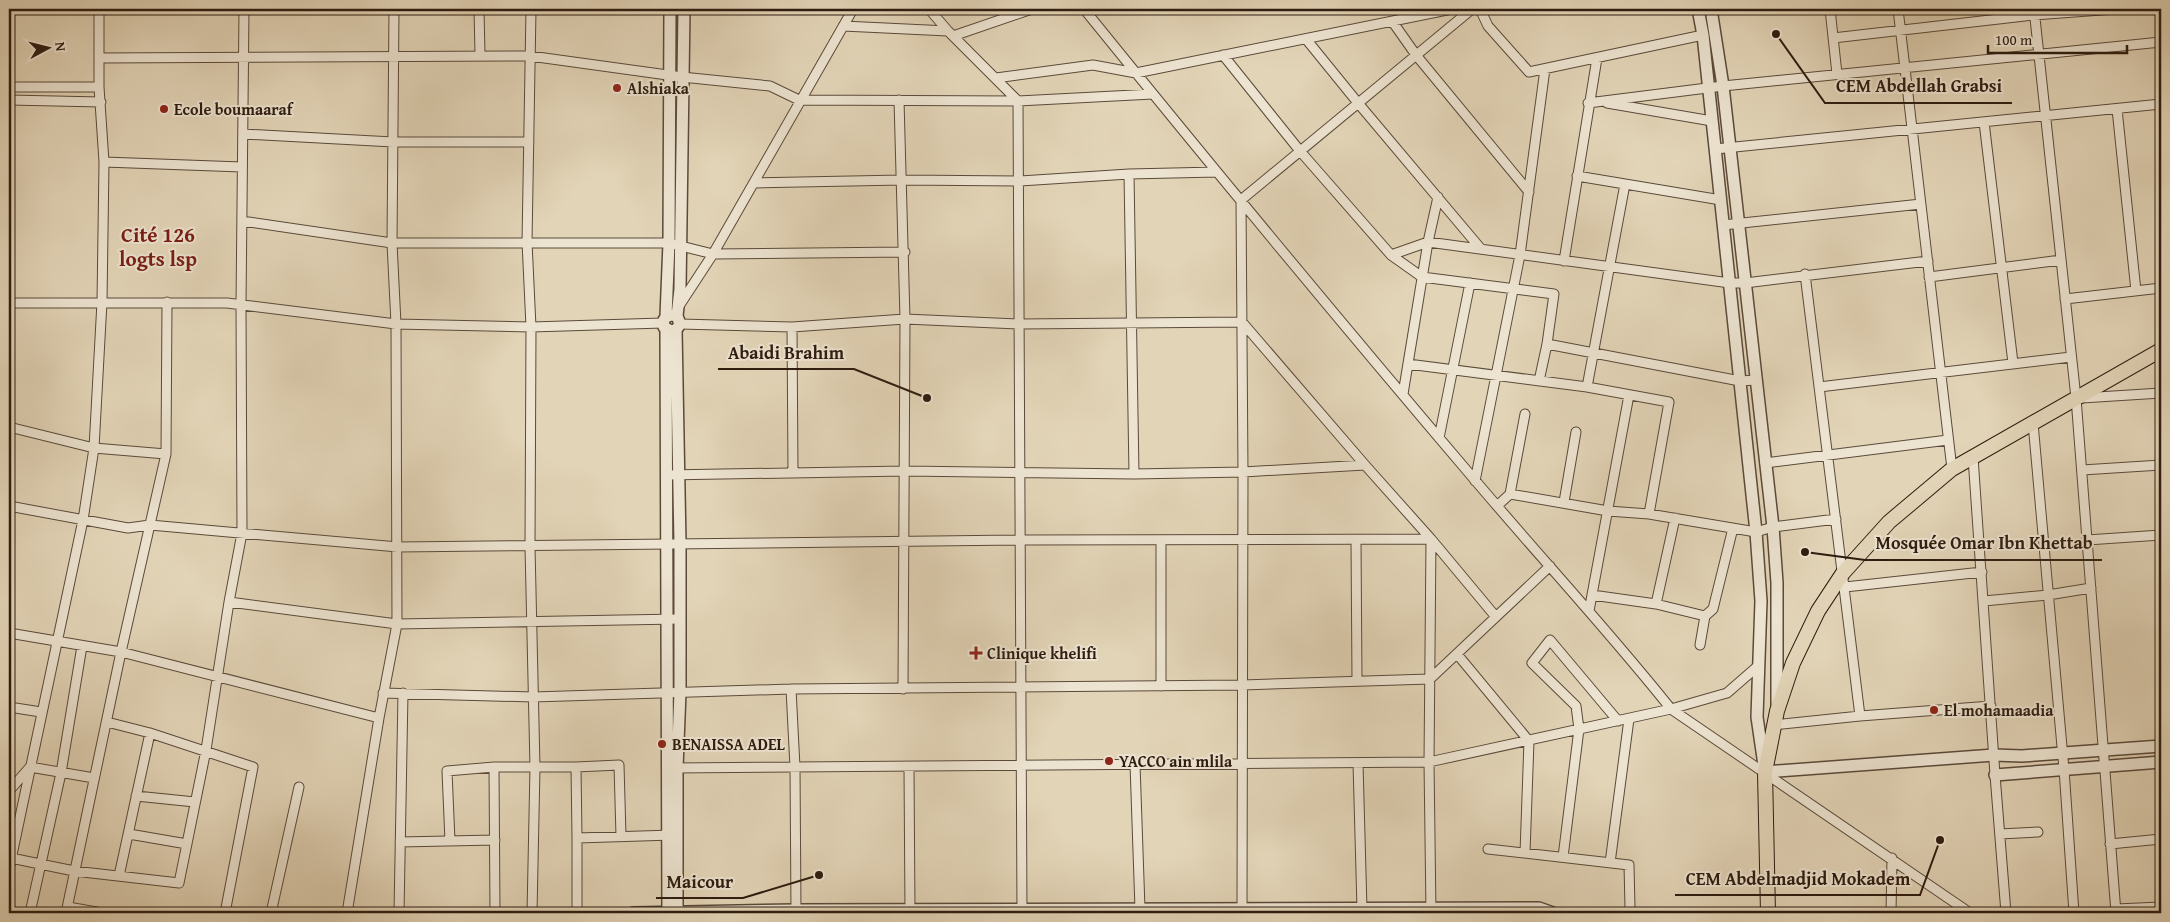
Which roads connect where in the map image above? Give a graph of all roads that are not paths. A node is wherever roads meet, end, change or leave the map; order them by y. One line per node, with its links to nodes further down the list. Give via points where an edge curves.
1 (99, 9): 36 (street)
2 (244, 9): 33 (street)
3 (394, 9): 35 (street)
4 (479, 9): 29 (street)
5 (531, 9): 34 (street)
6 (670, 9): 42 (street)
7 (684, 9): 43 (street)
8 (853, 9): 22 (street)
9 (929, 9): 24 (street)
10 (1032, 9): 24 (street)
11 (1084, 9): 40 (street)
12 (1452, 9): 21 (street)
13 (1480, 9): 39 (street, via 1488,26 1529,72)
14 (1698, 9): 25 (street)
15 (1711, 9): 45 (street)
16 (1830, 9): 27 (street)
17 (1898, 9): 23 (street)
18 (2115, 9): 20 (street)
19 (1467, 10): 30 (street)
20 (2034, 12): 23 (street); 31 (street)
21 (1392, 21): 26 (street); 30 (street)
22 (843, 26): 24 (street); 51 (street)
23 (1901, 30): 27 (street); 38 (street)
24 (951, 34): 44 (street)
25 (1703, 35): 37 (street); 48 (street)
26 (1306, 38): 32 (street); 56 (street)
27 (1833, 38): 41 (street)
28 (2161, 42): 31 (street)
29 (480, 54): 34 (street); 35 (street)
30 (1416, 54): 56 (street); 78 (street)
31 (2038, 54): 38 (street); 59 (street)
32 (1223, 55): 40 (street); 68 (street)
33 (244, 56): 35 (street); 36 (street); 63 (street)
34 (530, 56): 42 (street); 65 (street)
35 (394, 57): 64 (street)
36 (100, 58): 47 (street)
37 (1597, 58): 39 (street); 55 (street)
38 (1905, 67): 41 (street); 62 (street)
39 (1545, 68): 78 (street)
40 (1136, 73): 44 (street, via 1093,65); 49 (street)
41 (1837, 74): 45 (street)
42 (669, 75): 43 (street); 89 (street)
43 (682, 77): 51 (street, via 770,86); 89 (street)
44 (996, 78): 53 (street)
45 (1723, 86): 48 (street); 66 (street)
46 (9, 87): 47 (street)
47 (100, 87): 54 (street)
48 (1709, 88): 55 (street); 60 (street)
49 (1153, 94): 53 (street); 71 (street)
50 (9, 100): 54 (street)
51 (799, 100): 52 (street); 76 (street)
52 (899, 100): 53 (street); 74 (street)
53 (1018, 101): 75 (street)
54 (100, 102): 69 (street)
55 (1592, 102): 60 (street); 73 (street)
56 (1358, 103): 68 (street); 79 (street)
57 (2161, 104): 58 (street)
58 (2117, 108): 59 (street); 108 (street)
59 (2045, 115): 61 (street); 95 (street)
60 (1712, 121): 67 (street)
61 (1984, 122): 62 (street); 99 (street)
62 (1912, 131): 66 (street); 82 (street)
63 (243, 134): 64 (street); 70 (street)
64 (393, 142): 65 (street); 88 (street)
65 (529, 142): 86 (street)
66 (1730, 148): 67 (street); 84 (street)
67 (1715, 149): 81 (street)
68 (1300, 151): 80 (street); 93 (street)
69 (104, 162): 70 (street); 110 (street)
70 (242, 167): 83 (street)
71 (1217, 172): 72 (street); 80 (street)
72 (1129, 174): 75 (street); 119 (street)
73 (1577, 176): 77 (street); 96 (street)
74 (902, 180): 75 (street); 76 (street); 91 (street)
75 (1020, 181): 118 (street)
76 (754, 183): 92 (street)
77 (1625, 184): 81 (street); 98 (street)
78 (1529, 192): 94 (street)
79 (1438, 197): 87 (street); 90 (street)
80 (1241, 200): 116 (street); 137 (street)
81 (1721, 200): 85 (street)
82 (1921, 204): 84 (street); 97 (street)
83 (242, 221): 88 (street); 113 (street)
84 (1738, 223): 85 (street); 105 (street)
85 (1724, 225): 104 (street)
86 (528, 242): 88 (street); 89 (street); 120 (street)
87 (1428, 242): 90 (street); 93 (street); 101 (street)
88 (392, 244): 117 (street)
89 (675, 244): 92 (street); 115 (street)
90 (1481, 249): 94 (street)
91 (904, 252): 92 (street); 114 (street)
92 (713, 254): 115 (street)
93 (1391, 255): 101 (street)
94 (1520, 255): 96 (street); 107 (street)
95 (2061, 260): 99 (street); 109 (street)
96 (1564, 261): 98 (street)
97 (1928, 261): 100 (street); 102 (street)
98 (1610, 267): 104 (street); 124 (street)
99 (2001, 268): 102 (street); 126 (street)
100 (1805, 274): 105 (street); 135 (street)
101 (1422, 277): 103 (street); 127 (street)
102 (1929, 277): 129 (street)
103 (1470, 283): 107 (street); 128 (street)
104 (1730, 283): 105 (street); 132 (street)
105 (1745, 283): 131 (street)
106 (2161, 288): 108 (street)
107 (1513, 289): 122 (street, via 1554,294); 130 (street)
108 (2136, 291): 109 (street)
109 (2065, 299): 125 (street)
110 (102, 302): 111 (street); 112 (street); 146 (street)
111 (167, 302): 113 (street); 147 (street)
112 (9, 303)
113 (241, 305): 117 (street); 176 (street)
114 (905, 320): 118 (street); 121 (street); 155 (street)
115 (672, 321): 120 (street); 121 (street); 160 (street); 161 (street)
116 (1242, 322): 119 (street); 152 (street); 158 (street)
117 (396, 324): 120 (street); 187 (street)
118 (1019, 324): 119 (street); 157 (street)
119 (1130, 324): 159 (street)
120 (531, 327): 188 (street)
121 (792, 327): 156 (street)
122 (1547, 344): 124 (street); 133 (street)
123 (2161, 350): 139 (main road)
124 (1594, 353): 132 (street); 134 (street)
125 (2071, 358): 126 (street); 139 (street)
126 (2013, 363): 129 (street)
127 (1408, 364): 128 (street); 137 (street)
128 (1453, 370): 130 (street); 144 (street)
129 (1940, 374): 135 (street); 145 (street)
130 (1496, 376): 133 (street); 162 (street)
131 (1756, 380): 132 (street); 150 (street)
132 (1740, 381): 175 (street)
133 (1539, 382): 134 (street)
134 (1588, 387): 138 (street)
135 (1819, 387): 148 (street)
136 (2161, 393): 139 (street)
137 (1403, 394): 144 (street)
138 (1629, 395): 167 (street); 168 (street, via 1669,402)
139 (2076, 398): 141 (main road); 154 (street)
140 (1525, 414): 163 (street)
141 (2033, 422): 149 (main road); 194 (street)
142 (9, 427): 146 (street)
143 (1576, 432): 164 (street)
144 (1439, 438): 162 (street)
145 (1948, 440): 148 (street); 153 (street)
146 (94, 448): 147 (street); 171 (street)
147 (166, 454): 172 (street)
148 (1828, 456): 150 (street); 170 (street)
149 (1974, 457): 153 (main road); 190 (street)
150 (1765, 463): 173 (street)
151 (2161, 465): 154 (street)
152 (1365, 466): 158 (street); 178 (street)
153 (1952, 469): 191 (main road, via 1889,522)
154 (2082, 470): 183 (street)
155 (906, 471): 156 (street); 157 (street); 184 (street)
156 (792, 472): 161 (street)
157 (1021, 472): 159 (street); 179 (street)
158 (1242, 472): 159 (street); 181 (street)
159 (1134, 474)
160 (666, 475): 161 (street); 185 (street)
161 (679, 475): 186 (street)
162 (1475, 481): 165 (street)
163 (1510, 494): 164 (street); 165 (street)
164 (1564, 502): 167 (street)
165 (1498, 506): 189 (street)
166 (9, 507): 171 (street)
167 (1608, 511): 168 (street); 193 (street)
168 (1649, 514): 169 (street)
169 (1675, 518): 174 (street); 197 (street)
170 (1836, 519): 173 (street); 191 (street)
171 (83, 520): 172 (street, via 128,528); 206 (street)
172 (150, 525): 176 (street); 209 (street)
173 (1773, 527): 175 (street); 232 (street, via 1777,583)
174 (1733, 528): 175 (street); 199 (street, via 1713,608)
175 (1756, 532): 211 (street, via 1761,600)
176 (242, 533): 187 (street); 196 (street)
177 (2161, 534): 183 (street)
178 (1432, 539): 182 (street); 200 (street); 213 (street)
179 (1020, 540): 180 (street); 184 (street); 217 (street)
180 (1161, 540): 181 (street); 216 (street)
181 (1242, 540): 182 (street); 215 (street)
182 (1356, 540): 214 (street)
183 (2087, 540): 192 (street)
184 (904, 542): 186 (street); 219 (street)
185 (665, 543): 186 (street); 188 (street); 202 (street)
186 (680, 544): 201 (street)
187 (398, 547): 188 (street); 204 (street)
188 (530, 547): 203 (street)
189 (1550, 566): 198 (street); 200 (street)
190 (1982, 572): 191 (street); 195 (street)
191 (1844, 580): 229 (street); 232 (main road, via 1818,611 1793,663)
192 (2091, 588): 194 (street); 239 (street)
193 (1592, 594): 197 (street); 198 (street)
194 (2048, 595): 195 (street); 241 (street)
195 (1984, 600): 225 (street)
196 (230, 602): 204 (street); 212 (street)
197 (1656, 604): 199 (street)
198 (1589, 611): 227 (street)
199 (1704, 616): 207 (street)
200 (1496, 617): 210 (street)
201 (679, 619): 202 (street); 220 (street)
202 (666, 620): 203 (street); 223 (street)
203 (532, 621): 204 (street); 224 (street)
204 (397, 624): 221 (street)
205 (9, 633): 206 (street)
206 (55, 642): 208 (street); 228 (street)
207 (1700, 645)
208 (82, 646): 209 (street); 259 (street)
209 (121, 652): 212 (street); 234 (street)
210 (1457, 654): 213 (street); 237 (street)
211 (1758, 666): 227 (street, via 1727,693); 258 (street, via 1757,717)
212 (216, 677): 230 (street); 240 (street)
213 (1430, 679): 214 (street); 243 (street)
214 (1357, 682): 215 (street)
215 (1242, 685): 216 (street); 247 (street)
216 (1161, 686): 217 (street)
217 (1020, 688): 219 (street); 248 (street)
218 (792, 689): 219 (street); 220 (street); 253 (street)
219 (903, 689)
220 (680, 692): 223 (street); 256 (street)
221 (383, 693): 222 (street); 230 (street)
222 (403, 693): 224 (street); 276 (street)
223 (666, 694): 224 (street); 256 (street)
224 (533, 697): 251 (street)
225 (1991, 706): 229 (street); 242 (street)
226 (9, 707): 228 (street)
227 (1671, 709): 231 (street); 258 (street)
228 (41, 712): 255 (street)
229 (1860, 716): 232 (street)
230 (379, 718): 304 (street)
231 (1629, 718): 233 (street); 284 (street)
232 (1776, 718): 258 (main road)
233 (1618, 721): 235 (street); 235 (street, via 1550,640 1532,664 1576,706)
234 (106, 722): 236 (street); 261 (street)
235 (1579, 730): 237 (street); 281 (street)
236 (150, 732): 240 (street); 264 (street)
237 (1529, 740): 243 (street); 280 (street)
238 (2161, 746): 239 (street)
239 (2102, 749): 241 (street); 249 (street)
240 (206, 750): 265 (street); 302 (street, via 253,767)
241 (2062, 753): 242 (street); 257 (street)
242 (1994, 754): 258 (street); 260 (street)
243 (1429, 762): 245 (street); 295 (street)
244 (2161, 762): 249 (street)
245 (1358, 763): 247 (street); 292 (street)
246 (1134, 764): 247 (street); 248 (street); 290 (street)
247 (1242, 764): 291 (street)
248 (1021, 765): 254 (street); 299 (street)
249 (2103, 766): 257 (street); 278 (street)
250 (494, 767): 251 (street); 274 (street); 275 (street, via 447,771)
251 (535, 767): 252 (street); 307 (street)
252 (576, 767): 270 (street, via 618,765); 272 (street)
253 (795, 767): 254 (street); 256 (street); 297 (street)
254 (909, 767): 298 (street)
255 (30, 768): 259 (street); 263 (street); 271 (street)
256 (672, 768): 269 (street)
257 (2064, 769): 260 (street); 317 (street)
258 (1765, 772): 283 (street); 313 (main road)
259 (60, 773): 261 (street); 285 (street)
260 (1994, 775): 268 (street)
261 (94, 778): 287 (street)
262 (299, 787): 303 (street)
263 (9, 791)
264 (136, 796): 265 (street); 267 (street)
265 (195, 802): 277 (street)
266 (2038, 832): 268 (street)
267 (129, 834): 277 (street); 288 (street)
268 (2000, 834): 316 (street)
269 (673, 835): 270 (street); 310 (street)
270 (621, 836): 272 (street)
271 (12, 837): 282 (street)
272 (577, 838): 308 (street)
273 (2161, 839): 278 (street)
274 (495, 840): 275 (street); 306 (street)
275 (450, 841): 276 (street)
276 (400, 842): 305 (street)
277 (186, 844): 288 (street, via 179,884)
278 (2110, 844): 296 (street)
279 (1488, 849): 280 (street)
280 (1525, 853): 281 (street)
281 (1563, 857): 284 (street)
282 (11, 858): 285 (street); 286 (street)
283 (1892, 858): 314 (street); 315 (street)
284 (1610, 863): 312 (street, via 1629,865 1630,908)
285 (40, 864): 287 (street); 300 (street)
286 (9, 869)
287 (74, 871): 288 (street); 293 (street)
288 (120, 876)
289 (2161, 908): 296 (street)
290 (1140, 909): 291 (street); 299 (street)
291 (1242, 909): 292 (street)
292 (1362, 909): 294 (street)
293 (67, 910): 301 (street)
294 (1391, 911): 295 (street)
295 (1431, 911): 311 (street, via 1539,908)
296 (2116, 911)
297 (796, 912): 298 (street); 310 (street)
298 (910, 912): 299 (street)
299 (1022, 912)
300 (30, 913)
301 (102, 913)
302 (225, 913)
303 (271, 913)
304 (347, 913)
305 (399, 913)
306 (495, 913)
307 (532, 913)
308 (577, 913)
309 (634, 913): 310 (street)
310 (672, 913)
311 (1553, 913)
312 (1626, 913)
313 (1768, 913)
314 (1890, 913)
315 (1970, 913)
316 (2006, 913)
317 (2074, 913)

